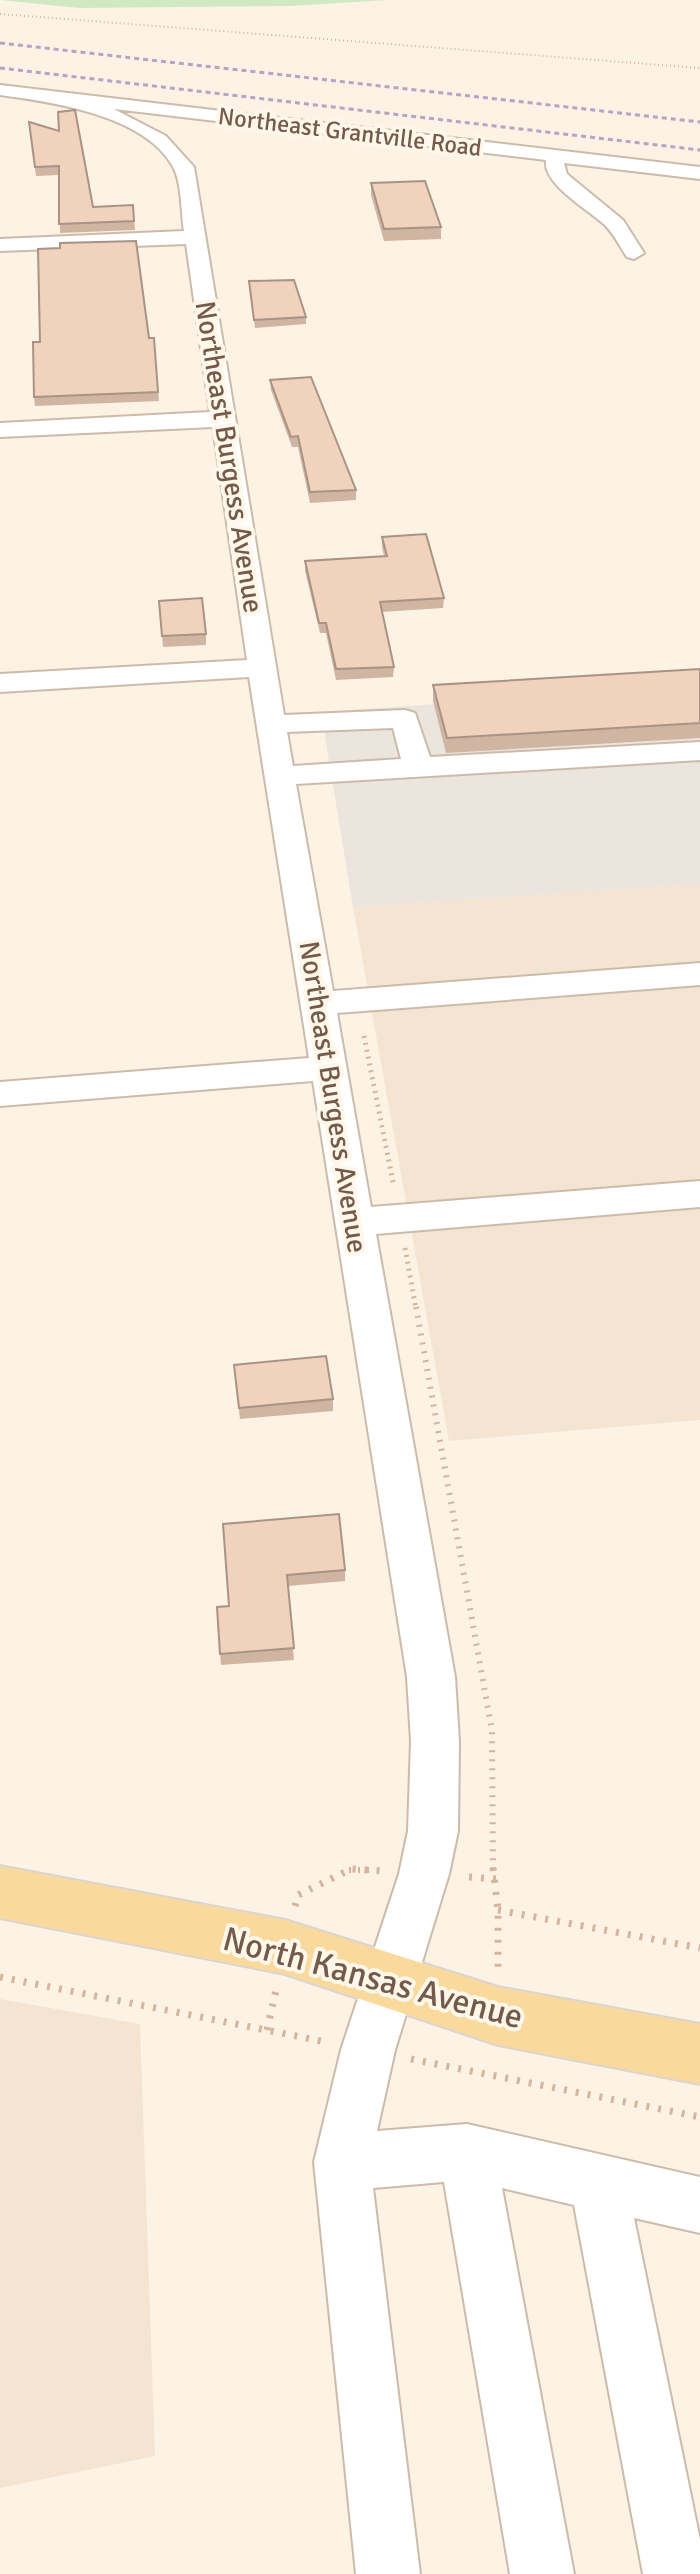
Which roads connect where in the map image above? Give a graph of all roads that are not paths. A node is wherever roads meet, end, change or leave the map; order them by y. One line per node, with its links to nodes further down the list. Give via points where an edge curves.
1 (0, 90): 2 (street, Northeast Grantville Road)
2 (60, 99): 3 (street, Northeast Grantville Road); 4 (street, via 143,128 168,146)
3 (214, 115): 4 (street, Northeast Burgess Avenue, via 179,131); 5 (street, Northeast Grantville Road)
4 (184, 167): 8 (street, Northeast Burgess Avenue)
5 (558, 167): 6 (street, Northeast Grantville Road); 7 (street); 10 (street, via 616,224)
6 (700, 173)
7 (530, 175)
8 (194, 237): 9 (street); 11 (street, Northeast Burgess Avenue)
9 (0, 245)
10 (634, 253)
11 (223, 419): 12 (street); 13 (street, Northeast Burgess Avenue)
12 (0, 430)
13 (263, 668): 14 (street); 15 (street, Northeast Burgess Avenue)
14 (0, 683)
15 (271, 724): 17 (street, via 405,719); 18 (street, Northeast Burgess Avenue)
16 (700, 751): 17 (street)
17 (418, 767): 18 (street)
18 (280, 776): 20 (street, Northeast Burgess Avenue)
19 (700, 974): 20 (street)
20 (319, 1003): 21 (street, Northeast Burgess Avenue)
21 (329, 1068): 22 (street); 24 (street, Northeast Burgess Avenue)
22 (0, 1094)
23 (700, 1194): 24 (street)
24 (353, 1222): 26 (street, Northeast Burgess Avenue, via 431,1677 435,1741 433,1831)
25 (0, 1892): 26 (main road, North Kansas Avenue, via 285,1947)
26 (390, 1980): 27 (main road, North Kansas Avenue, via 498,2016); 29 (street, Northeast Burgess Avenue)
27 (700, 2054)
28 (467, 2152): 29 (street); 30 (street); 33 (street)
29 (342, 2162): 32 (street, Northeast Burgess Avenue)
30 (598, 2181): 31 (street); 34 (street)
31 (700, 2205)
32 (388, 2574)
33 (542, 2574)
34 (675, 2574)

